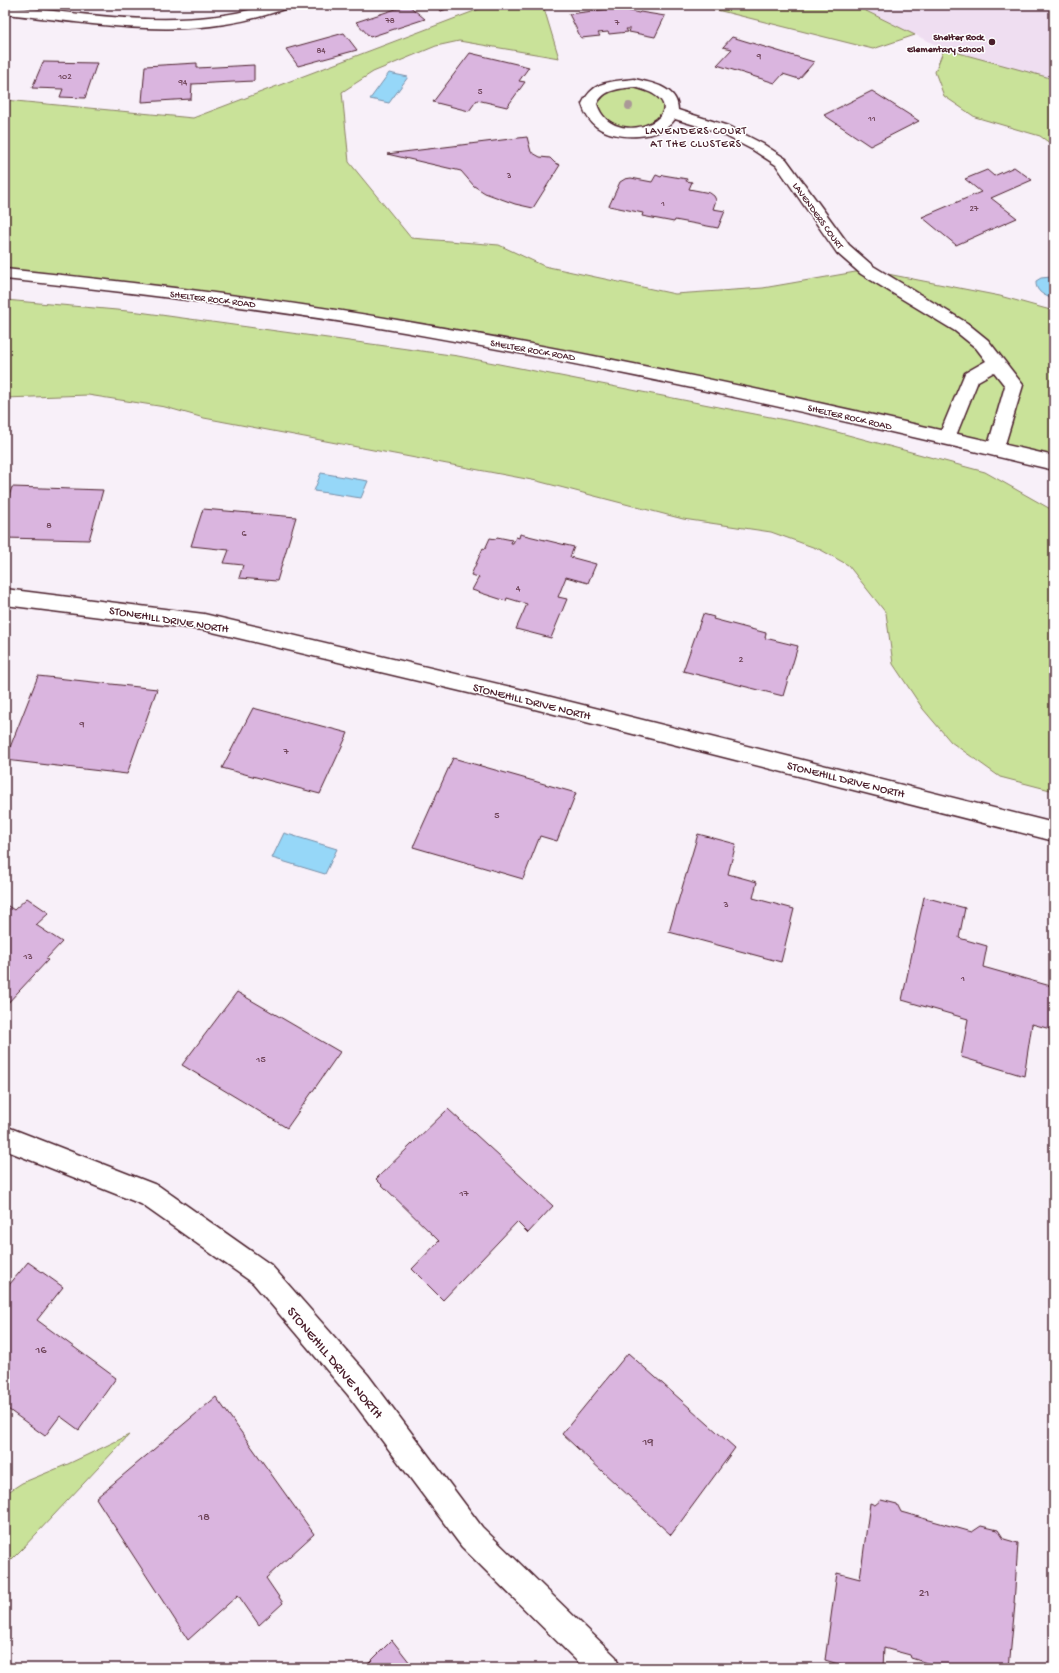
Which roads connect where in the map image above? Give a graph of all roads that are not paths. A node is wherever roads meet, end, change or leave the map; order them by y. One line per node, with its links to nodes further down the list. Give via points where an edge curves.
1 (282, 5): 2 (street, via 225,20 147,24)
2 (5, 10)
3 (671, 113): 3 (street, via 672,105 667,97 653,88 634,83 603,89 591,99 589,107 598,122 620,131 647,130 658,126); 5 (street, LAVENDERS COURT, via 723,128 781,162 843,249 867,270 961,327 982,344)
4 (5, 274): 6 (street, SHELTER ROCK ROAD, via 308,310 564,354 829,410)
5 (997, 363): 6 (street, via 971,377); 7 (street, LAVENDERS COURT, via 1014,385)
6 (947, 438): 7 (street, SHELTER ROCK ROAD)
7 (996, 449): 8 (street, SHELTER ROCK ROAD)
8 (1054, 463)
9 (5, 597): 10 (street, STONEHILL DRIVE NORTH, via 204,622 515,696)
10 (1054, 832)
11 (5, 1138): 12 (street, STONEHILL DRIVE NORTH, via 150,1195 262,1274 358,1385 472,1536)
12 (605, 1668)

